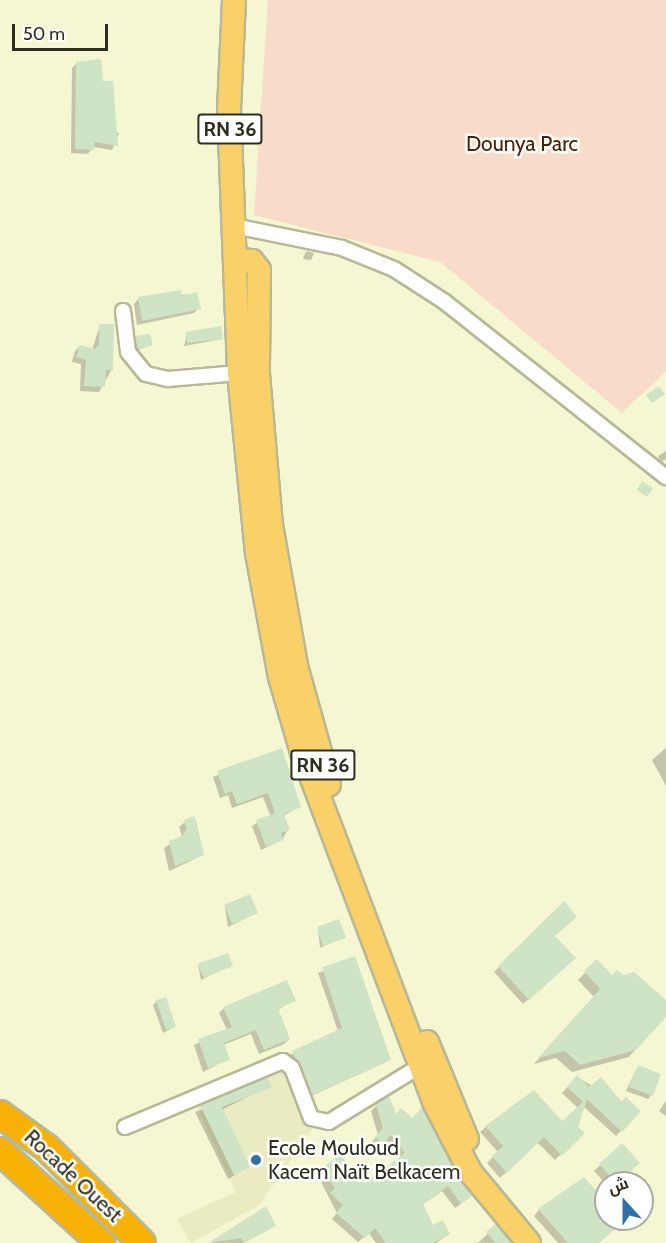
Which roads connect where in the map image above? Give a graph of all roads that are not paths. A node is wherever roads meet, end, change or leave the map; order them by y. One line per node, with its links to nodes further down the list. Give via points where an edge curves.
1 (234, 0): 2 (main road, RN 36, via 229,109)
2 (234, 226): 3 (main road, RN 36); 6 (street, via 342,248 394,269 445,302)
3 (235, 259): 5 (main road, RN 36); 14 (main road, RN 36, via 252,261 259,270 258,374 271,525 296,666 325,773 470,1146)
4 (123, 311): 5 (street, via 128,351 146,374 168,379)
5 (239, 373): 7 (main road, RN 36, via 257,553 283,686 302,752)
6 (666, 477)
7 (420, 1066): 9 (street, via 329,1122 311,1118 292,1068 283,1061); 13 (main road, RN 36, via 465,1163)
8 (0, 1114): 12 (highway, Rocade Ouest, via 55,1156)
9 (125, 1127)
10 (0, 1151): 11 (highway, Rocade Ouest)
11 (101, 1243)
12 (142, 1243)
13 (529, 1243)
14 (545, 1243)

